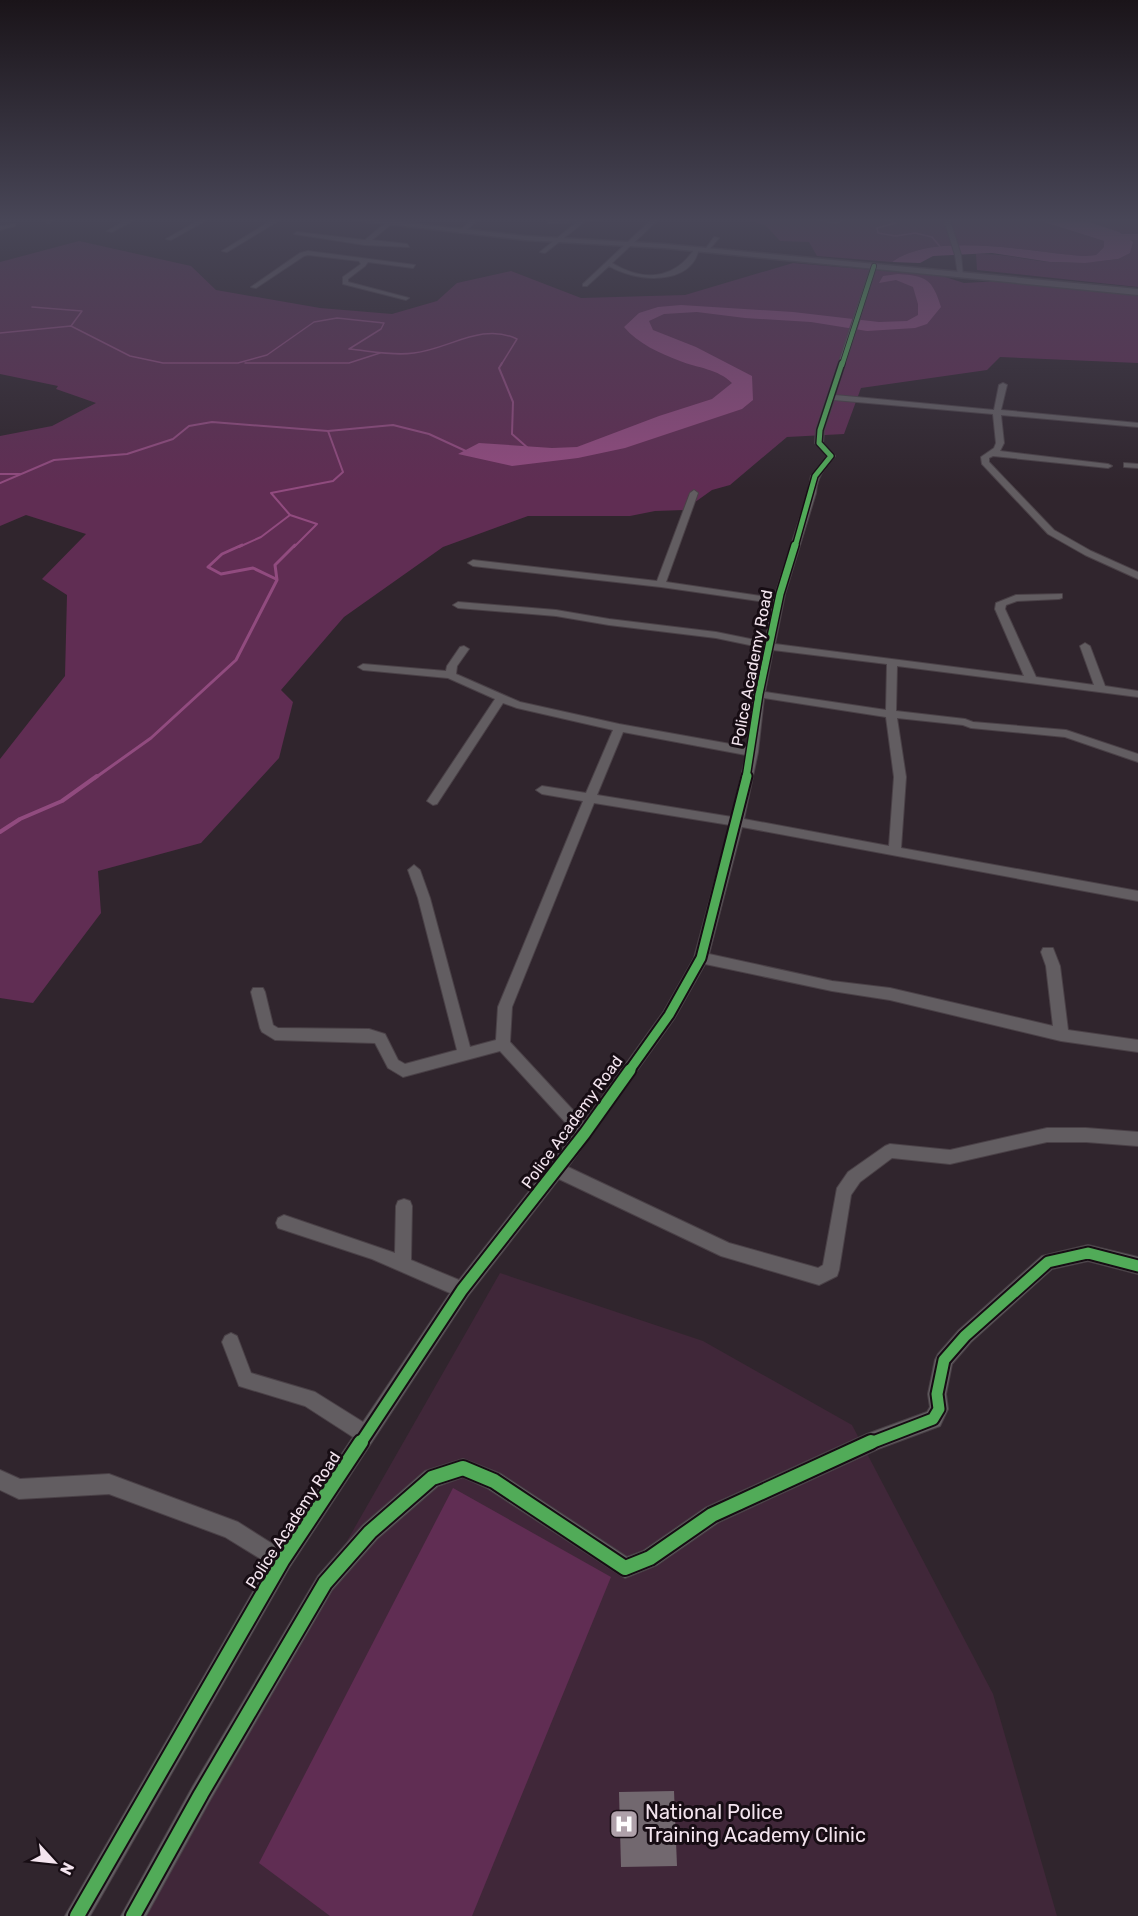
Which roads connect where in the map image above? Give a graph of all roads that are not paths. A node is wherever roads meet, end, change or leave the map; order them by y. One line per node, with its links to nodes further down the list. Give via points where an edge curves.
1 (860, 309): 3 (street, Police Academy Road)
2 (1003, 385): 4 (street)
3 (831, 396): 4 (street); 15 (street, Police Academy Road, via 819,443 831,456 819,466 812,480 812,494)
4 (997, 412): 5 (street); 6 (street, via 1000,443)
5 (1138, 425)
6 (992, 453): 8 (street); 12 (street, via 984,457 985,462 1051,532)
7 (1127, 465): 9 (street)
8 (1108, 466)
9 (1138, 466)
10 (694, 493): 13 (street)
11 (473, 563): 13 (street)
12 (1138, 576)
13 (661, 584): 15 (street)
14 (1059, 596): 23 (street, via 1016,598 1001,603 1000,609)
15 (778, 601): 17 (street, Police Academy Road)
16 (458, 605): 17 (street, via 556,613)
17 (770, 646): 20 (street); 25 (street, Police Academy Road)
18 (1085, 646): 24 (street)
19 (464, 649): 22 (street)
20 (892, 662): 23 (street); 28 (street)
21 (363, 667): 22 (street)
22 (450, 675): 27 (street)
23 (1031, 680): 24 (street)
24 (1100, 688): 26 (street)
25 (759, 693): 28 (street); 30 (street, Police Academy Road)
26 (1138, 694)
27 (501, 698): 29 (street); 34 (street)
28 (891, 714): 31 (street, via 1066,734); 36 (street, via 900,777)
29 (619, 728): 30 (street); 33 (street)
30 (752, 752): 35 (street, Police Academy Road)
31 (1138, 759)
32 (542, 790): 33 (street)
33 (590, 796): 35 (street); 43 (street, via 505,1007)
34 (434, 801)
35 (737, 822): 36 (street); 40 (street, Police Academy Road)
36 (895, 852): 38 (street)
37 (414, 870): 45 (street)
38 (1138, 896)
39 (1048, 952): 42 (street)
40 (701, 958): 42 (street, via 890,994); 46 (street, Police Academy Road, via 669,1015)
41 (258, 992): 45 (street, via 267,1028 275,1034 380,1038 393,1064 403,1071)
42 (1061, 1035): 44 (street)
43 (502, 1044): 45 (street); 46 (street)
44 (1138, 1046)
45 (465, 1055)
46 (585, 1133): 48 (street, Police Academy Road)
47 (1138, 1139): 48 (street, via 1047,1135 950,1157 890,1151 854,1177 843,1193 831,1270 819,1277 727,1250)
48 (557, 1170): 53 (street, Police Academy Road)
49 (404, 1206): 51 (street)
50 (284, 1223): 51 (street)
51 (403, 1264): 53 (street)
52 (1138, 1266): 59 (street, via 1088,1253 1048,1262 965,1336 944,1360 937,1394 939,1409 933,1419 874,1441 712,1515 651,1558 625,1568 494,1481 463,1468 432,1478 370,1532 325,1583)
53 (462, 1290): 55 (street, Police Academy Road)
54 (231, 1342): 55 (street, via 245,1380 309,1398)
55 (366, 1435): 57 (street, Police Academy Road)
56 (0, 1480): 57 (street, via 19,1489 109,1484 231,1529)
57 (282, 1561): 58 (street, Police Academy Road)
58 (77, 1916)
59 (133, 1916)

